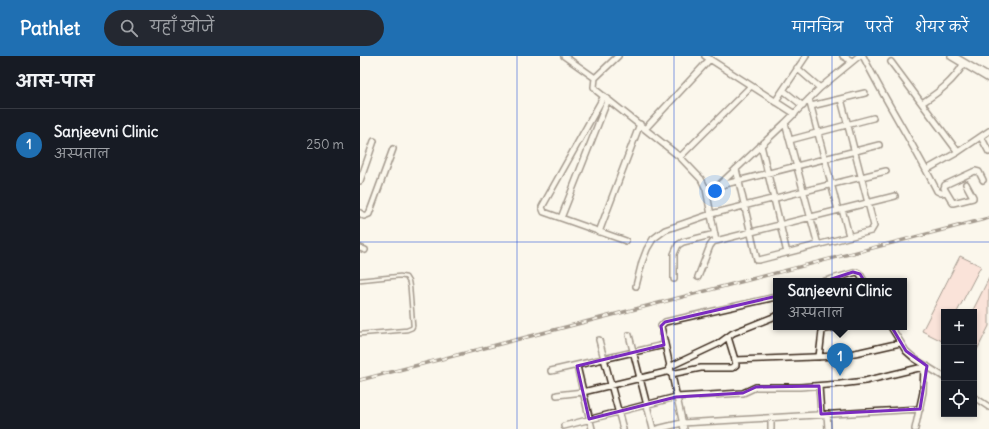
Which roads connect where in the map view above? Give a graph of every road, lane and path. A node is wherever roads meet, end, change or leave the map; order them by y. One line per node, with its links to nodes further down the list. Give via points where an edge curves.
1 (564, 56): 13 (street)
2 (618, 56): 13 (street)
3 (806, 56): 12 (street)
4 (843, 56): 9 (street)
5 (859, 56): 9 (street)
6 (863, 56): 48 (street)
7 (952, 56): 11 (street)
8 (707, 57): 15 (street); 31 (street)
9 (852, 61): 16 (street)
10 (891, 62): 23 (street)
11 (964, 63): 14 (street); 23 (street, via 952,80)
12 (797, 68): 16 (street); 17 (street)
13 (595, 78): 19 (street, via 594,87)
14 (989, 78)
15 (751, 86): 22 (street); 43 (street)
16 (820, 88): 20 (street)
17 (783, 90): 22 (street); 24 (street)
18 (866, 93): 21 (street)
19 (606, 97): 29 (street); 69 (street); 69 (street, via 542,207 544,212)
20 (809, 99): 24 (street); 25 (street)
21 (841, 99): 25 (street); 30 (street)
22 (775, 102): 26 (street)
23 (922, 103): 41 (street)
24 (803, 106): 26 (street)
25 (811, 106): 33 (street)
26 (794, 114): 28 (street)
27 (872, 118): 30 (street)
28 (786, 123): 35 (street); 37 (street)
29 (640, 124): 31 (street); 71 (street)
30 (848, 125): 33 (street); 40 (street)
31 (645, 129): 43 (street)
32 (989, 131): 34 (street)
33 (818, 133): 35 (street); 44 (street)
34 (981, 137): 41 (street); 42 (street)
35 (790, 140): 45 (street)
36 (374, 141): 47 (street)
37 (761, 145): 46 (street); 50 (street)
38 (879, 145): 40 (street)
39 (393, 149): 66 (street, via 369,214 364,216)
40 (854, 151): 44 (street); 51 (street)
41 (958, 152): 48 (street)
42 (989, 152)
43 (680, 157): 58 (street, via 701,179)
44 (824, 159): 45 (street); 55 (street)
45 (797, 166): 50 (street); 59 (street)
46 (736, 169): 52 (street); 57 (street)
47 (362, 170): 54 (street)
48 (926, 170): 60 (street, via 937,192)
49 (886, 171): 51 (street)
50 (768, 173): 52 (street); 62 (street)
51 (860, 177): 55 (street); 63 (street)
52 (738, 180): 57 (street); 64 (street)
53 (983, 180): 60 (street, via 979,172 975,171 946,185)
54 (360, 181)
55 (831, 184): 59 (street); 65 (street)
56 (966, 184): 60 (street, via 973,196 972,199 953,203)
57 (718, 186): 58 (street)
58 (706, 189): 67 (street)
59 (803, 191): 62 (street); 68 (street)
60 (946, 192)
61 (896, 196): 63 (street)
62 (774, 198): 64 (street); 70 (street)
63 (867, 203): 65 (street); 74 (street, via 873,229)
64 (744, 206): 67 (street); 72 (street)
65 (840, 210): 68 (street); 74 (street)
66 (360, 213)
67 (711, 214): 73 (street); 84 (street, via 658,234 647,249)
68 (810, 217): 70 (street); 77 (street)
69 (561, 218): 71 (street)
70 (780, 225): 72 (street); 78 (street)
71 (598, 232): 75 (street)
72 (750, 232): 76 (street); 78 (street, via 757,260)
73 (715, 234): 76 (street); 82 (street, via 678,244 674,254)
74 (849, 236): 77 (street)
75 (626, 241)
76 (716, 241): 79 (street, via 710,246)
77 (818, 245): 78 (street)
78 (787, 253)
79 (698, 277)
80 (834, 278): 81 (street, via 853,272 857,272)
81 (862, 278)
82 (674, 279)
83 (360, 280): 89 (lane, via 406,277 410,288 413,326 407,330)
84 (636, 286)
85 (773, 298): 94 (street, via 665,322 661,326)
86 (773, 317): 91 (street)
87 (825, 330): 96 (street, via 822,332)
88 (893, 330): 93 (street)
89 (360, 334)
90 (628, 334): 95 (street)
91 (728, 337): 98 (street); 101 (street)
92 (599, 340): 97 (street)
93 (900, 343): 96 (street, via 860,352); 100 (street)
94 (664, 344): 95 (street); 101 (street)
95 (633, 352): 97 (street); 104 (street)
96 (819, 357): 98 (street)
97 (604, 359): 99 (street); 105 (street)
98 (735, 360): 101 (street, via 736,365 732,368)
99 (576, 366): 102 (street); 107 (street)
100 (925, 366): 103 (street); 106 (street, via 865,381); 113 (street)
101 (670, 370): 104 (street); 109 (street)
102 (551, 371)
103 (941, 375)
104 (640, 378): 105 (street); 111 (street)
105 (611, 385): 107 (street); 114 (street)
106 (819, 386): 109 (street, via 756,387 743,393); 115 (street)
107 (583, 392): 108 (street); 117 (street)
108 (557, 395)
109 (676, 397): 111 (street); 118 (street)
110 (977, 399): 112 (street)
111 (647, 404): 114 (street); 122 (street)
112 (989, 407)
113 (920, 409): 115 (street); 127 (street)
114 (618, 412): 117 (street); 121 (street)
115 (824, 414): 116 (street); 126 (street)
116 (771, 418): 118 (street); 125 (street)
117 (589, 419): 119 (street); 120 (street)
118 (682, 423): 123 (street); 124 (street)
119 (564, 426)
120 (592, 429)
121 (622, 429)
122 (653, 429)
123 (657, 429)
124 (684, 429)
125 (771, 429)
126 (828, 429)
127 (915, 429)

